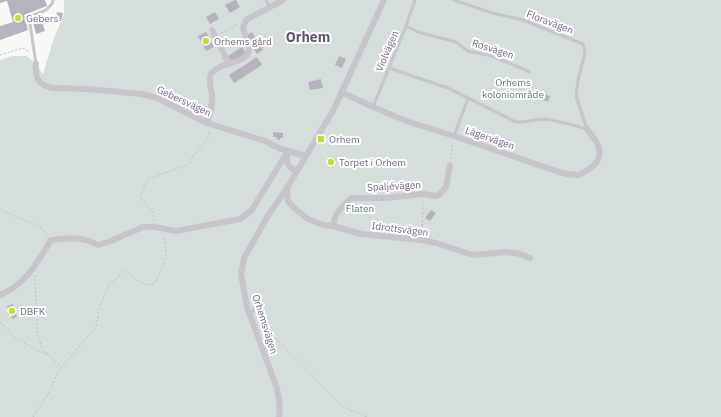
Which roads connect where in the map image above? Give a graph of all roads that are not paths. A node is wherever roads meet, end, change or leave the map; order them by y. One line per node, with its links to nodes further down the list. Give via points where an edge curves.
1 (53, 0): 10 (lane, via 46,10 29,17)
2 (266, 0): 7 (lane)
3 (282, 0): 7 (street)
4 (384, 0): 14 (street, Orhemsvägen)
5 (415, 0): 8 (lane, Violvägen)
6 (454, 0): 18 (lane, Floravägen, via 523,20 583,44 585,53 576,96)
7 (269, 6): 11 (street, via 246,20 243,28 248,54 240,61)
8 (406, 26): 12 (lane, Violvägen); 13 (lane, Rosvägen, via 418,32 456,42 468,51 492,56)
9 (212, 30): 11 (street)
10 (36, 64): 17 (street, Gebersvägen, via 35,75 38,81 47,87 142,94 157,98)
11 (229, 64): 17 (street, via 211,73 209,78 212,100)
12 (389, 68): 15 (lane); 16 (lane, Violvägen)
13 (530, 72)
14 (341, 92): 16 (street, Lägervägen); 21 (street, Orhemsvägen, via 334,109)
15 (468, 98): 18 (lane, via 516,122 524,123 538,119); 19 (lane)
16 (373, 107): 19 (street, Lägervägen)
17 (207, 123): 20 (street, Gebersvägen)
18 (587, 129): 19 (street, Lägervägen, via 595,138 600,155 597,162 579,175 562,173)
19 (454, 136)
20 (288, 151): 21 (street); 23 (street, via 286,159 289,167); 27 (street, via 251,212 240,219 176,231 143,227 98,245 90,240 78,238 51,240 26,278 13,289)
21 (306, 156): 23 (street, Orhemsvägen)
22 (450, 165): 25 (street, Spaljévägen, via 446,187 439,195 351,198 341,206)
23 (296, 171): 24 (street, Orhemsvägen)
24 (287, 188): 25 (street, Idrottsvägen, via 288,202 294,208 308,219); 29 (street, Orhemsvägen, via 244,258 242,278)
25 (333, 226): 26 (street, Idrottsvägen, via 361,234 421,240 472,255 507,252)
26 (530, 258)
27 (0, 295)
28 (255, 300): 29 (lane, via 254,311)
29 (249, 313): 30 (street, Orhemsvägen, via 277,389)
30 (279, 417)

